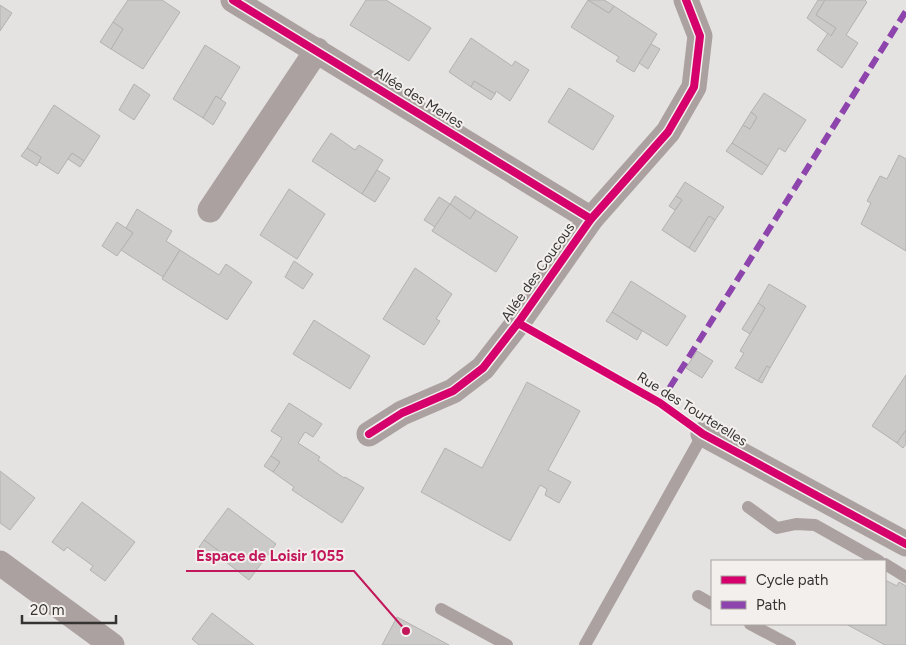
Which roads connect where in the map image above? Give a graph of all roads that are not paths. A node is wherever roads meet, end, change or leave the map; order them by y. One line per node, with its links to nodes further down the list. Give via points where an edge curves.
1 (233, 0): 3 (street, Allée des Merles)
2 (686, 0): 5 (street, Allée des Coucous, via 700,36 694,87 668,132)
3 (317, 50): 4 (street); 5 (street, Allée des Merles)
4 (210, 210)
5 (591, 219): 6 (street, Allée des Coucous, via 483,368 453,390 402,413)
6 (369, 434)
7 (703, 434): 9 (street, Rue des Tourterelles); 20 (lane)
8 (748, 507): 10 (lane, via 777,528 815,525)
9 (906, 544)
10 (877, 560)
11 (0, 563): 18 (street)
12 (886, 565): 13 (lane)
13 (906, 577)
14 (698, 596): 15 (lane)
15 (711, 603)
16 (441, 609): 19 (lane)
17 (752, 625): 21 (lane)
18 (112, 645)
19 (507, 645)
20 (586, 645)
21 (790, 645)

